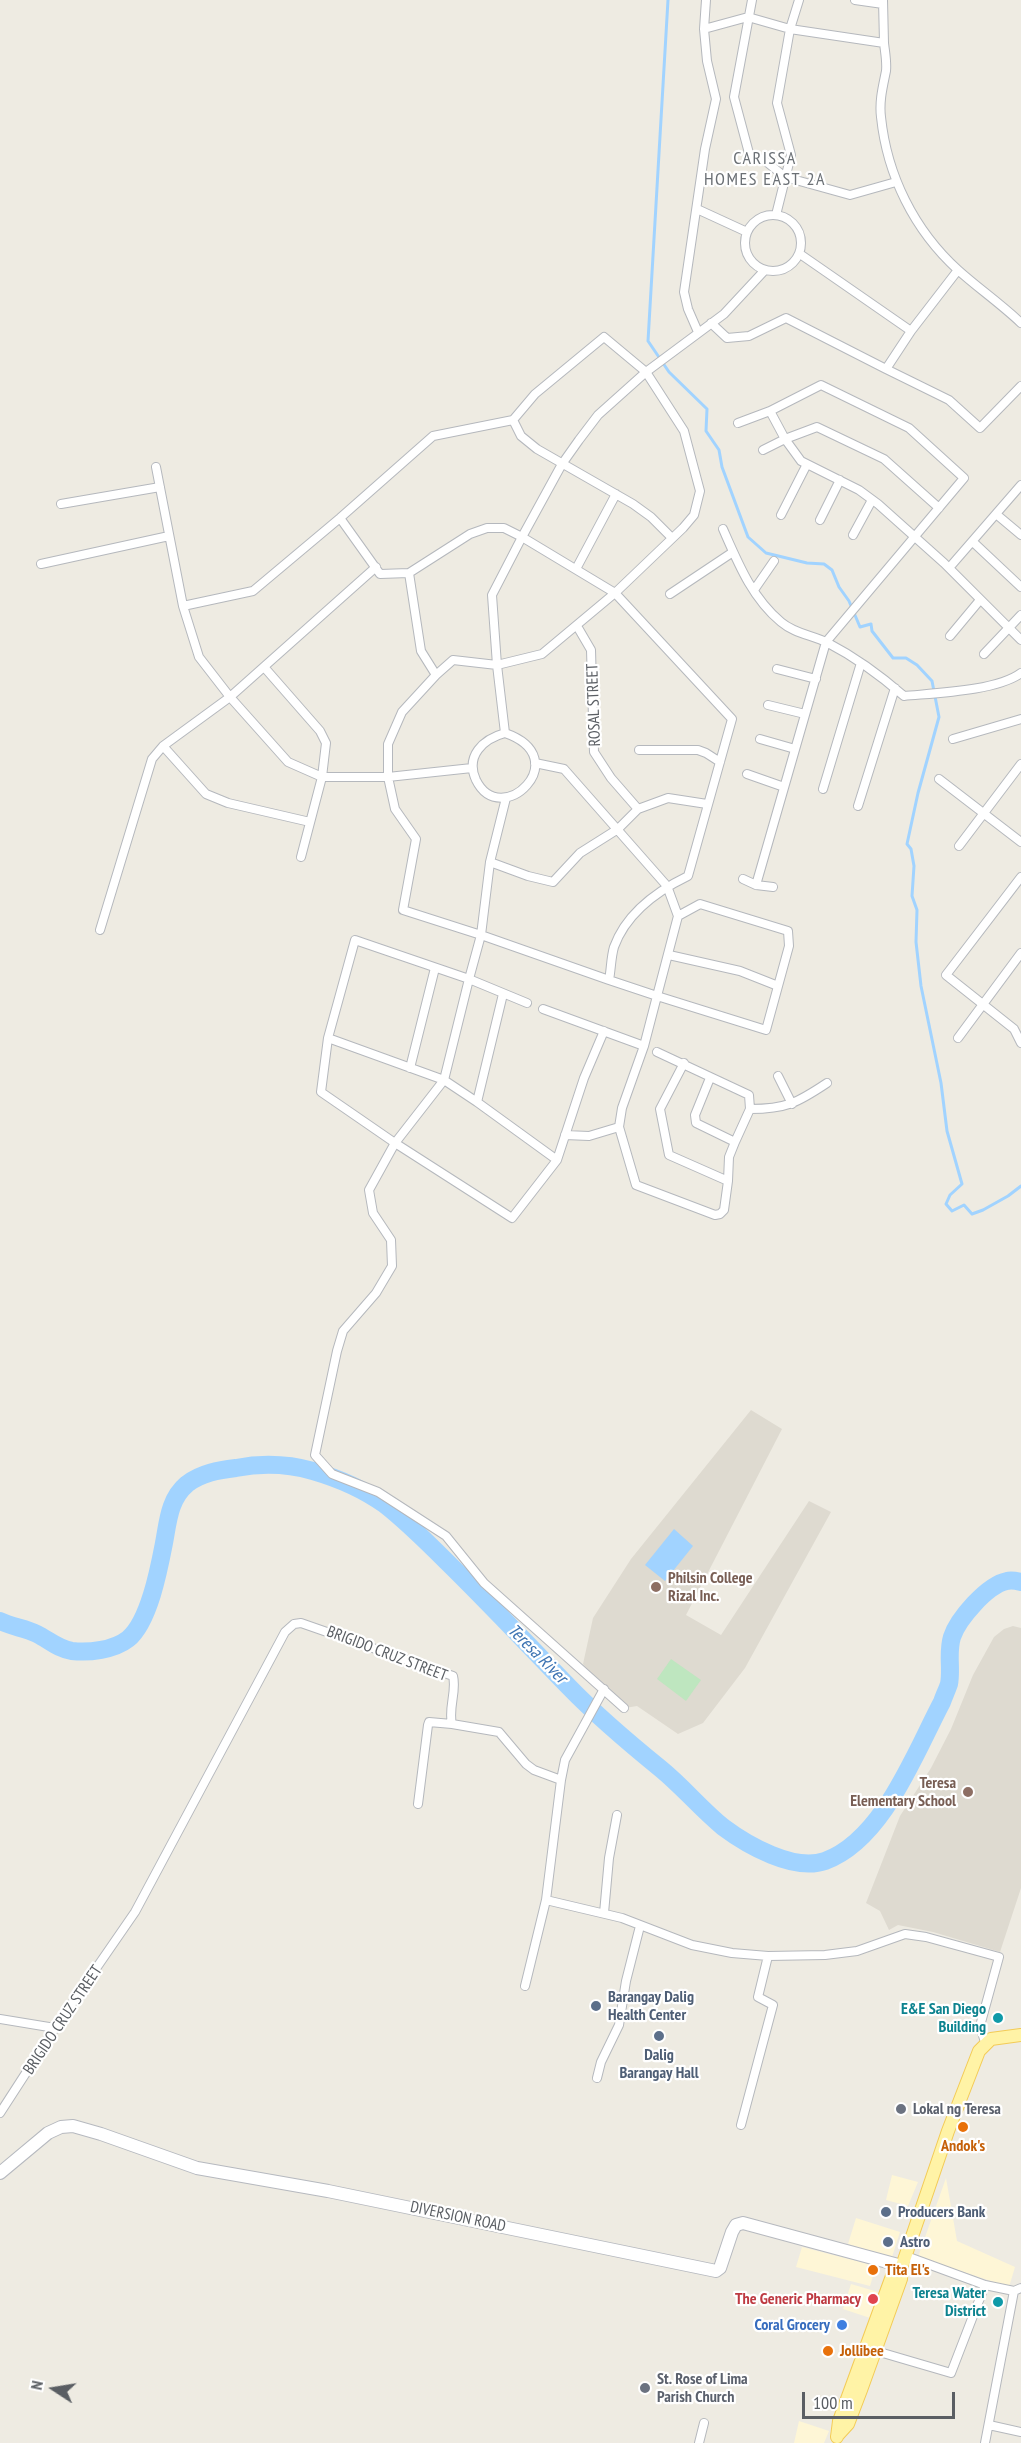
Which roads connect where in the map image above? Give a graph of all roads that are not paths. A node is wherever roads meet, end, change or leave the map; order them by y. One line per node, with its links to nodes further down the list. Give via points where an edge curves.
1 (706, 0): 7 (street)
2 (752, 0): 6 (street)
3 (798, 0): 8 (street)
4 (855, 0): 5 (street)
5 (883, 2): 9 (street)
6 (748, 18): 7 (street); 8 (street); 10 (street, via 734,97 750,157 763,159)
7 (705, 29): 12 (street, via 706,61 716,99)
8 (790, 30): 9 (street); 10 (street, via 777,103 791,155)
9 (884, 44): 11 (street, via 886,69 881,113)
10 (785, 177): 11 (street, via 850,195); 13 (street)
11 (897, 182): 16 (street, via 918,222)
12 (697, 209): 14 (street); 21 (street, via 684,292)
13 (776, 215): 14 (street, via 760,218); 15 (street, via 796,226 802,243)
14 (747, 232): 17 (street, via 744,244 748,258)
15 (800, 254): 17 (street, via 783,270); 20 (street)
16 (958, 270): 19 (street); 20 (street)
17 (764, 271): 18 (street)
18 (711, 323): 21 (street); 22 (street, via 728,338 748,336 786,318)
19 (1021, 323)
20 (911, 331): 22 (street)
21 (698, 332): 23 (street)
22 (886, 369): 24 (street, via 950,400 980,428)
23 (646, 372): 26 (street, via 604,337 535,394); 30 (street, via 598,415); 49 (street, via 684,431 700,492 694,515)
24 (1021, 386)
25 (770, 411): 27 (street); 28 (street); 39 (street, via 820,385 909,428 964,478)
26 (513, 420): 30 (street, via 521,436); 42 (street, via 433,436)
27 (738, 423)
28 (785, 439): 29 (street); 31 (street); 39 (street, via 817,427 884,459)
29 (763, 450)
30 (562, 464): 36 (street); 48 (street)
31 (807, 464): 33 (street); 41 (street)
32 (156, 467): 35 (street)
33 (840, 480): 37 (street); 43 (street)
34 (1021, 485): 40 (street)
35 (160, 487): 38 (street); 47 (street)
36 (616, 494): 49 (street, via 651,517); 57 (street)
37 (872, 500): 45 (street); 50 (street)
38 (61, 504)
39 (939, 508): 50 (street)
40 (996, 514): 46 (street); 51 (street)
41 (781, 515)
42 (340, 518): 55 (street); 64 (street, via 253,591)
43 (820, 520)
44 (723, 529): 52 (street)
45 (853, 535)
46 (1021, 535)
47 (169, 536): 54 (street); 64 (street)
48 (522, 537): 57 (street); 58 (street, via 504,528 487,528 470,534); 73 (street, via 492,595)
49 (671, 537): 61 (street)
50 (915, 537): 56 (street); 70 (street)
51 (973, 542): 56 (street); 59 (street)
52 (733, 552): 60 (street, via 746,582); 62 (street)
53 (774, 561): 60 (street)
54 (40, 564)
55 (375, 567): 58 (street, via 380,574); 74 (street)
56 (950, 568): 63 (street)
57 (576, 570): 61 (street)
58 (409, 573): 77 (street, via 421,651)
59 (1021, 587)
60 (754, 590): 70 (street, via 781,622)
61 (615, 593): 66 (street); 90 (street, via 732,719)
62 (670, 594)
63 (980, 600): 67 (street); 68 (street)
64 (183, 606): 80 (street, via 200,657)
65 (1021, 615): 67 (street)
66 (577, 626): 73 (street, via 542,654); 103 (street, ROSAL STREET, via 591,650 594,752)
67 (1008, 628): 69 (street); 71 (street)
68 (950, 636)
69 (1021, 640)
70 (826, 642): 72 (street); 78 (street)
71 (984, 654)
72 (861, 663): 79 (street); 99 (street)
73 (497, 664): 77 (street, via 453,660); 84 (street)
74 (264, 667): 80 (street); 95 (street, via 323,737 326,743)
75 (777, 669): 78 (street)
76 (1021, 673): 79 (street, via 1013,679 904,696)
77 (436, 675): 96 (street, via 402,712 388,744)
78 (816, 679): 82 (street)
79 (895, 688): 102 (street)
80 (230, 697): 87 (street); 95 (street, via 288,762)
81 (768, 705): 82 (street)
82 (805, 714): 88 (street)
83 (1021, 719): 86 (street)
84 (505, 733): 91 (street, via 530,748); 93 (street, via 490,737 476,751)
85 (760, 739): 88 (street)
86 (953, 739)
87 (163, 746): 105 (street, via 206,794); 117 (street, via 152,759)
88 (795, 749): 98 (street)
89 (639, 750): 90 (street, via 698,750)
90 (720, 762): 101 (street)
91 (535, 763): 100 (street, via 531,781 521,792); 106 (street, via 564,769)
92 (1021, 764): 104 (street)
93 (472, 768): 96 (street); 100 (street, via 477,783 489,794)
94 (747, 774): 98 (street)
95 (322, 777): 96 (street); 105 (street)
96 (388, 777): 118 (street, via 395,809 416,839 403,910)
97 (939, 779): 104 (street)
98 (784, 787): 113 (street)
99 (823, 789)
100 (506, 798): 110 (street)
101 (707, 804): 103 (street, via 668,798); 114 (street, via 688,876)
102 (858, 806)
103 (638, 809): 106 (street)
104 (984, 814): 107 (street); 108 (street)
105 (310, 822): 109 (street)
106 (618, 830): 110 (street, via 580,853 553,882); 114 (street)
107 (1021, 842)
108 (959, 846)
109 (301, 857)
110 (490, 862): 118 (street)
111 (1021, 877): 128 (street, via 946,975)
112 (743, 879): 113 (street)
113 (756, 885): 115 (street)
114 (667, 886): 116 (street); 123 (street, via 630,917 614,948)
115 (773, 887)
116 (678, 916): 120 (street); 124 (street, via 700,904 788,931 789,946)
117 (100, 930)
118 (481, 935): 122 (street); 123 (street)
119 (1021, 953): 128 (street)
120 (669, 955): 124 (street, via 740,971); 126 (street)
121 (435, 968): 122 (street); 132 (street, via 356,940); 137 (street)
122 (469, 979): 125 (street); 140 (street)
123 (609, 980): 126 (street)
124 (778, 986): 126 (street, via 766,1030)
125 (503, 994): 127 (street); 142 (street)
126 (657, 996): 134 (street)
127 (528, 1003)
128 (983, 1004): 131 (street); 133 (street)
129 (543, 1009): 130 (street)
130 (604, 1030): 134 (street); 146 (street)
131 (1020, 1036)
132 (328, 1038): 137 (street); 148 (street, via 321,1092)
133 (958, 1038)
134 (644, 1046): 145 (street)
135 (657, 1052): 136 (street)
136 (684, 1063): 139 (street); 150 (street, via 660,1109 669,1155)
137 (410, 1068): 140 (street)
138 (778, 1076): 143 (street)
139 (710, 1078): 144 (street, via 749,1095); 147 (street, via 695,1115 696,1123)
140 (444, 1080): 142 (street); 148 (street)
141 (827, 1083): 143 (street)
142 (477, 1102): 149 (street)
143 (792, 1104): 144 (street, via 776,1109)
144 (750, 1109): 147 (street)
145 (619, 1127): 146 (street, via 589,1136); 150 (street, via 636,1185 715,1215 724,1210)
146 (565, 1135): 149 (street)
147 (735, 1142): 150 (street, via 729,1157)
148 (395, 1143): 149 (street, via 512,1218); 151 (street, via 369,1190 373,1213 391,1240 392,1266 376,1293 343,1331 315,1455 332,1474 378,1492 446,1536 484,1583)
149 (557, 1160)
150 (728, 1181)
151 (604, 1689): 152 (street); 154 (street, via 565,1760)
152 (624, 1708)
153 (452, 1724): 154 (street, via 499,1732 526,1764); 155 (street, via 429,1722); 163 (street, BRIGIDO CRUZ STREET, via 453,1676 308,1624 294,1624 285,1632 135,1912)
154 (561, 1780): 157 (street)
155 (418, 1804)
156 (617, 1815): 158 (street)
157 (546, 1900): 158 (street); 161 (street)
158 (604, 1913): 159 (street)
159 (640, 1926): 160 (street, via 692,1945); 166 (street, via 619,2025)
160 (768, 1956): 165 (street, via 857,1951 905,1934 999,1957 980,2026); 169 (street, via 758,1997 773,2005)
161 (525, 1986)
162 (0, 2019): 163 (street)
163 (55, 2028): 167 (street, BRIGIDO CRUZ STREET)
164 (1021, 2035): 165 (main road)
165 (985, 2042): 171 (main road, via 948,2131)
166 (597, 2078)
167 (3, 2104): 168 (street, BRIGIDO CRUZ STREET)
168 (0, 2113)
169 (741, 2125)
170 (0, 2173): 171 (street, DIVERSION ROAD, via 48,2133 73,2126 196,2168 328,2191 716,2271 732,2232 743,2223)
171 (904, 2261): 172 (street); 174 (main road); 178 (main road, via 892,2276 839,2421)
172 (985, 2285): 173 (street); 174 (street, via 951,2373)
173 (1017, 2289): 176 (street)
174 (876, 2351): 178 (main road, via 848,2424)
175 (704, 2423): 179 (street)
176 (989, 2426): 177 (street); 180 (street)
177 (1021, 2432)
178 (836, 2440)
179 (699, 2443)
180 (985, 2443)

